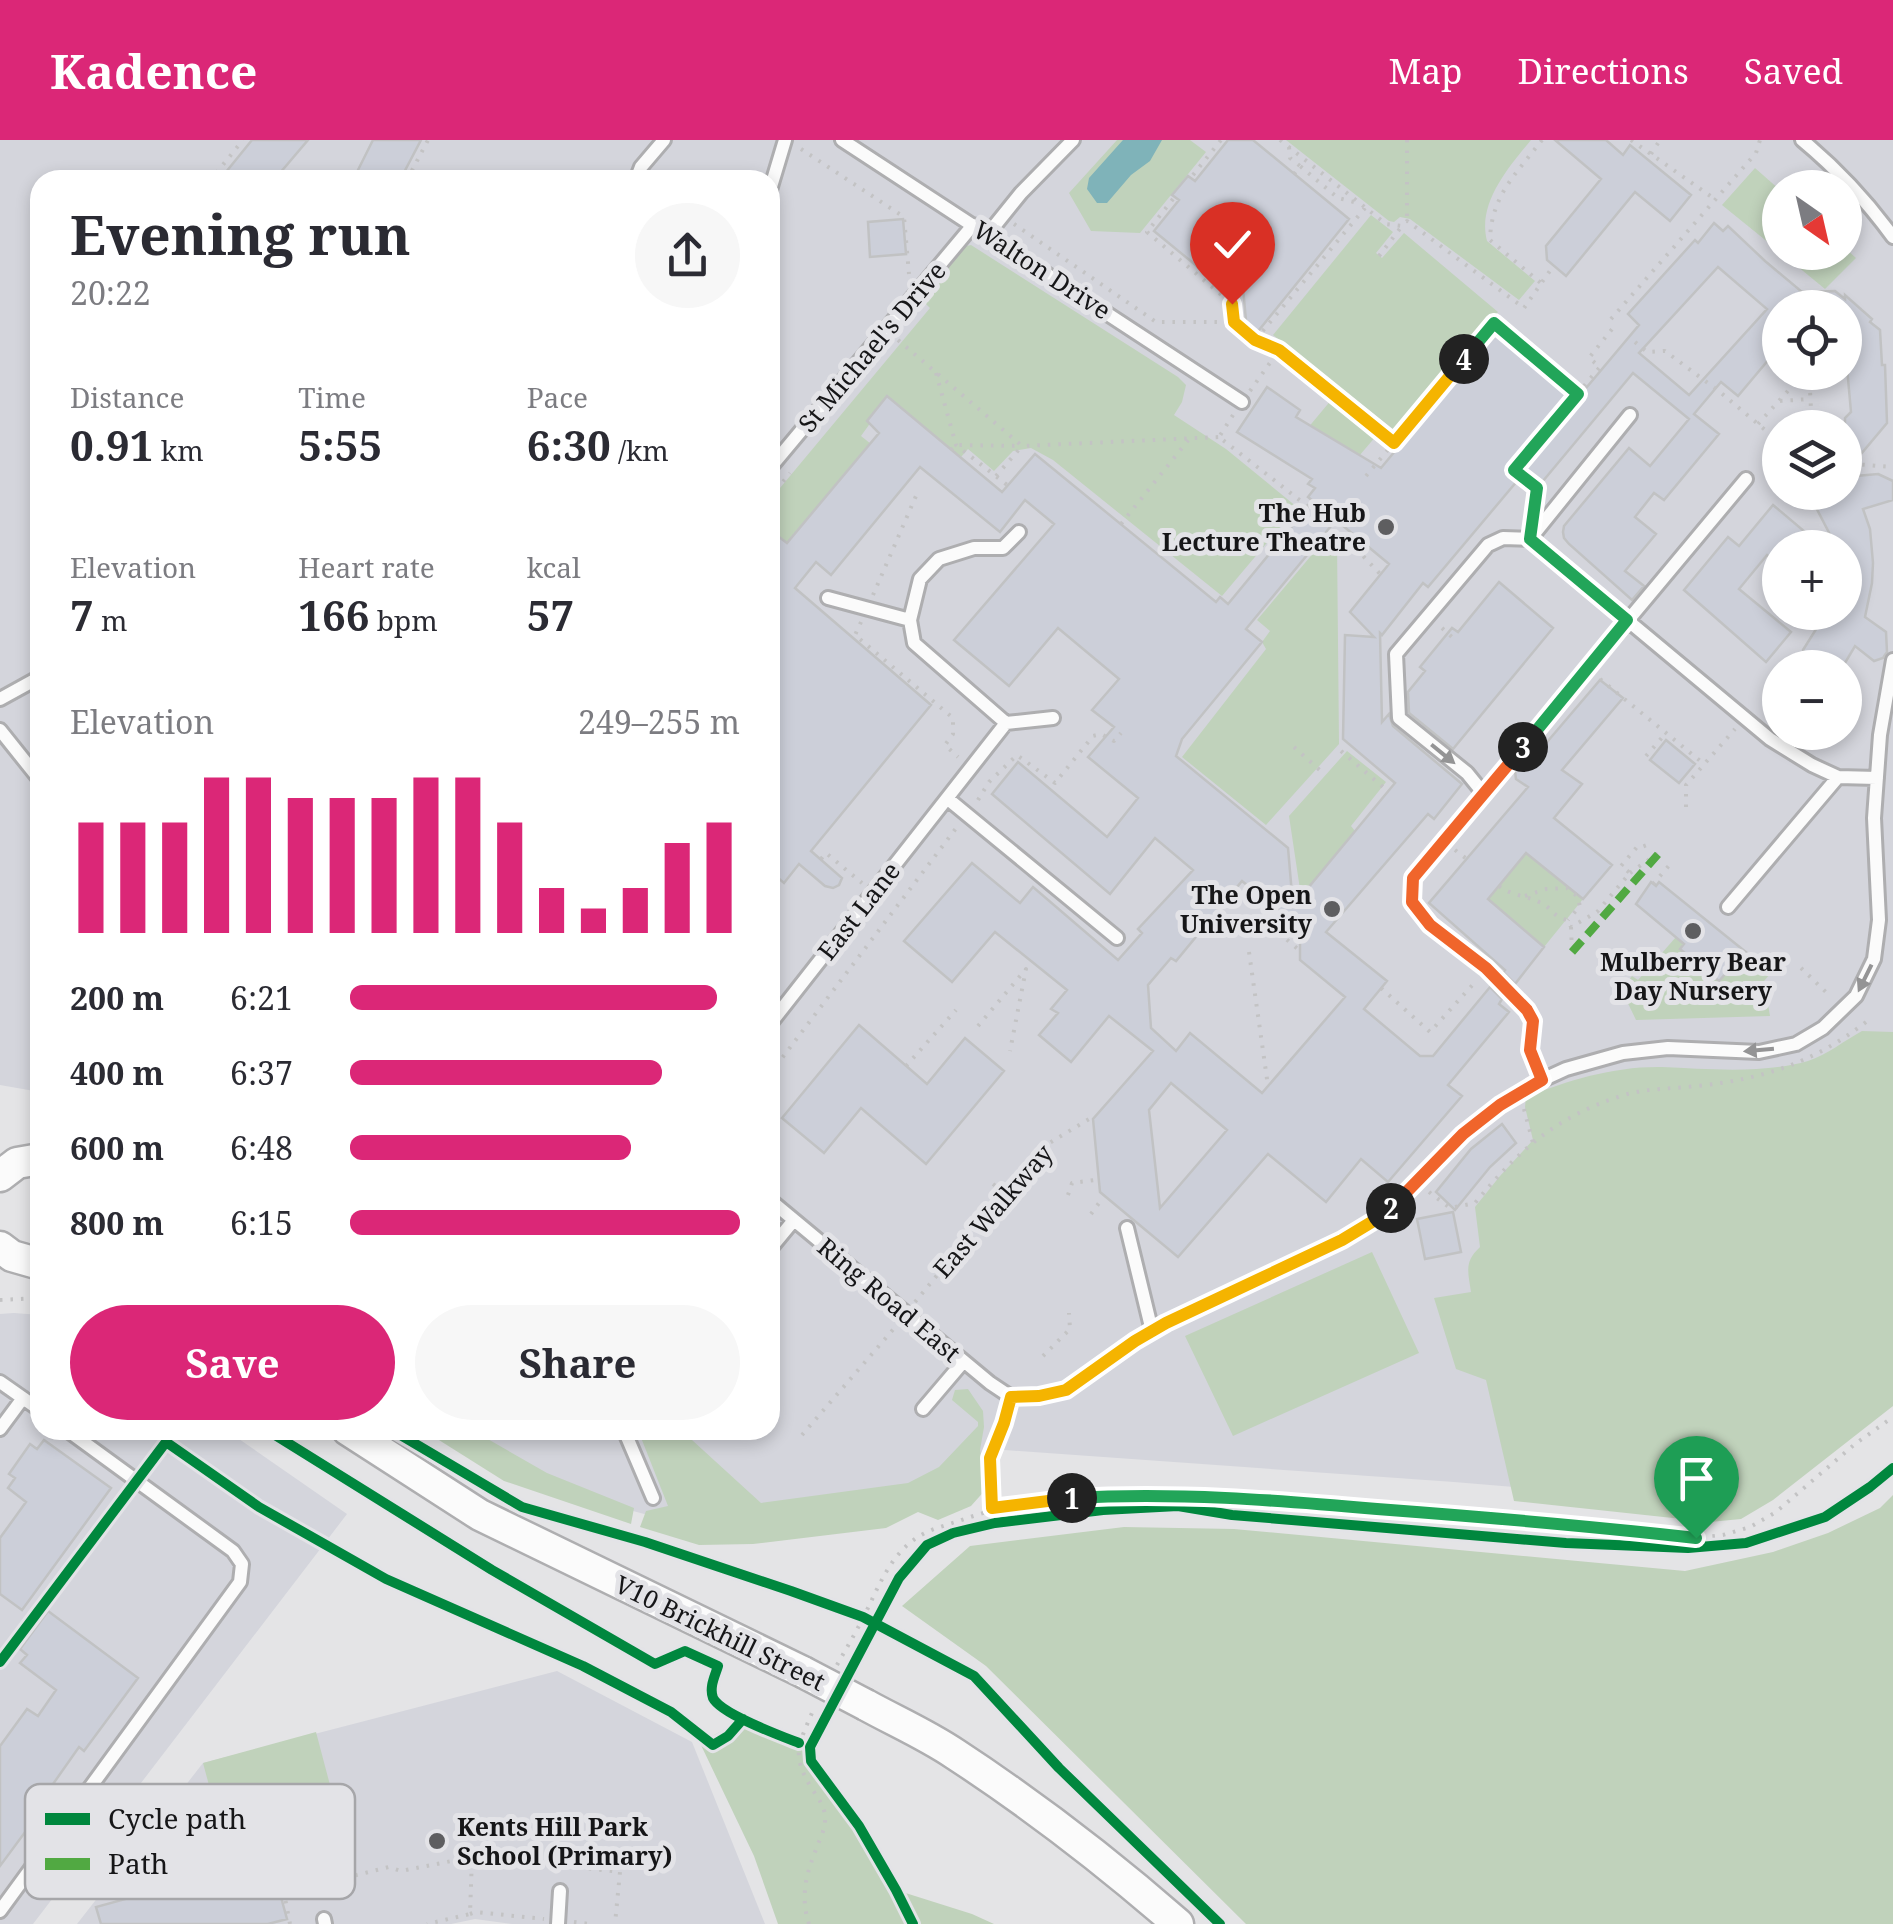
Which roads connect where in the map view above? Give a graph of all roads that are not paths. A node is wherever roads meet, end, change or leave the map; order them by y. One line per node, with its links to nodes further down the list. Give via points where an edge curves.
1 (664, 140): 6 (lane)
2 (786, 140): 7 (lane)
3 (842, 140): 8 (lane, Walton Drive)
4 (1073, 140): 9 (lane)
5 (1802, 140): 10 (lane, via 1865,199)
6 (639, 170)
7 (776, 170)
8 (974, 225): 9 (lane, Walton Drive); 13 (lane, St Michael's Drive)
9 (988, 234): 11 (lane, Walton Drive)
10 (1893, 237)
11 (1242, 402)
12 (1630, 414): 16 (lane)
13 (780, 456)
14 (1746, 479): 19 (lane)
15 (1019, 532): 18 (lane, via 1003,548 939,558 920,579)
16 (1530, 539): 19 (lane); 29 (lane, one-way to 29, via 1488,545 1396,654 1399,718)
17 (828, 598): 18 (lane)
18 (910, 620): 24 (lane, via 914,643)
19 (1627, 620): 27 (lane, via 1770,739); 29 (lane)
20 (1893, 660): 28 (lane)
21 (30, 682): 22 (lane)
22 (0, 699)
23 (1053, 718): 24 (lane)
24 (1006, 723): 30 (lane, East Lane)
25 (0, 730): 26 (lane)
26 (30, 768)
27 (1838, 777): 28 (lane); 31 (lane)
28 (1877, 778): 34 (lane, one-way to 34, via 1874,959 1856,996 1823,1028 1796,1044 1759,1052 1623,1053)
29 (1484, 794): 34 (lane, via 1413,878 1412,902 1527,1010 1533,1021 1530,1050)
30 (948, 799): 32 (lane); 33 (lane, East Lane)
31 (1728, 907)
32 (1117, 938)
33 (780, 1011)
34 (1542, 1080): 41 (lane, via 1463,1134 1380,1217)
35 (780, 1208): 36 (lane, Ring Road East)
36 (794, 1220): 38 (lane); 42 (lane, Ring Road East)
37 (1127, 1228): 41 (lane)
38 (780, 1237)
39 (0, 1246): 40 (street)
40 (30, 1262)
41 (1152, 1331): 42 (lane, Ring Road East, via 1066,1390 1039,1396 1011,1397)
42 (963, 1362): 46 (lane)
43 (0, 1382): 44 (lane)
44 (23, 1398): 45 (lane); 47 (lane)
45 (30, 1403)
46 (923, 1409)
47 (0, 1429)
48 (82, 1440): 52 (lane, via 242,1564 240,1582)
49 (364, 1440): 57 (street, V10 Brickhill Street, bridge, via 480,1515 951,1751 1042,1814)
50 (628, 1440): 51 (lane)
51 (653, 1498)
52 (93, 1784)
53 (25, 1877): 55 (lane)
54 (560, 1892): 56 (lane)
55 (0, 1911)
56 (558, 1922)
57 (1178, 1924)

